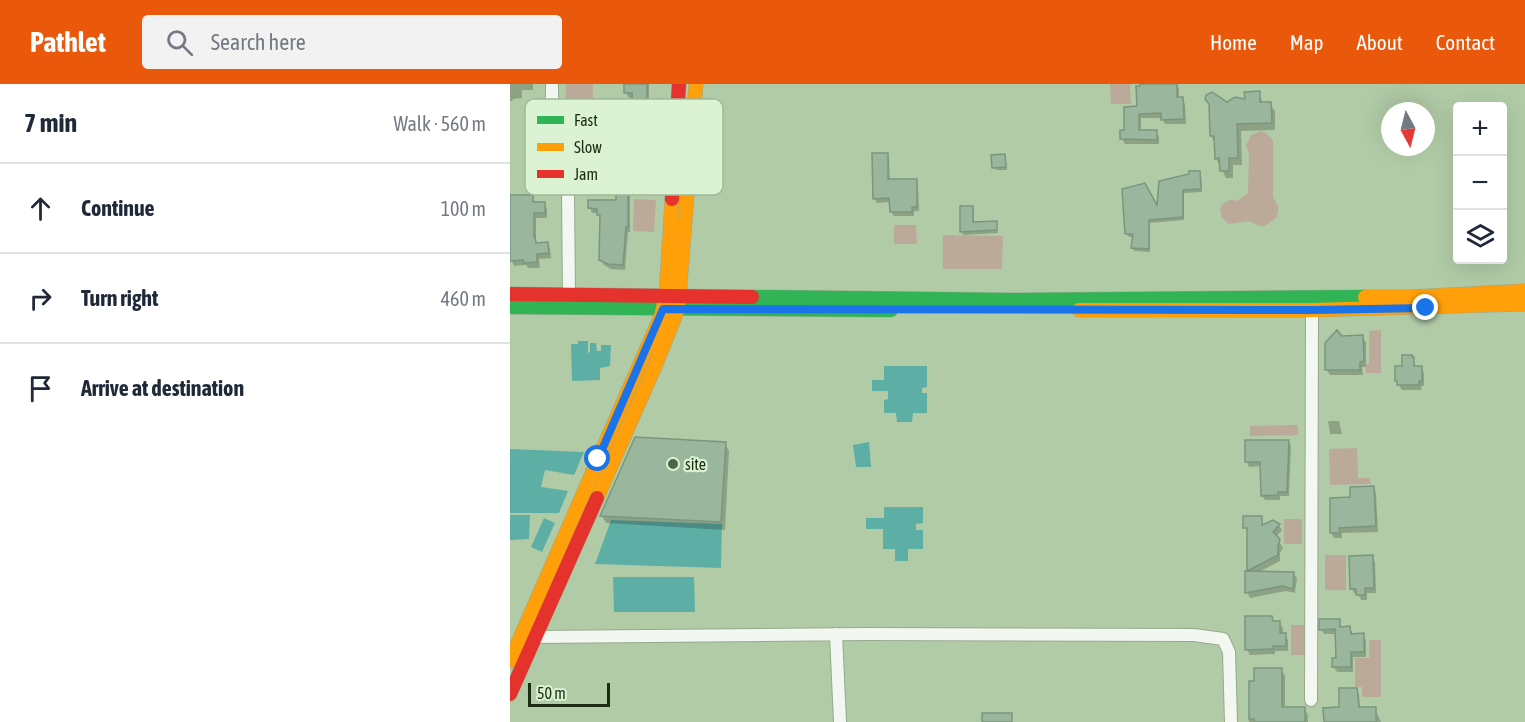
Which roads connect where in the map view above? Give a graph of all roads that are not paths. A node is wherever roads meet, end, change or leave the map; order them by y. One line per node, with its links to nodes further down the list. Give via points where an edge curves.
1 (679, 84): 3 (main road)
2 (696, 84): 4 (main road)
3 (678, 99)
4 (694, 99)
5 (568, 195): 10 (street)
6 (675, 195): 11 (main road)
7 (683, 195): 11 (main road)
8 (1525, 291): 11 (main road, via 1410,297)
9 (510, 294): 10 (main road)
10 (568, 295): 11 (main road)
11 (671, 302): 13 (main road); 14 (main road); 16 (main road, via 656,364); 17 (main road)
12 (1525, 304): 14 (main road)
13 (510, 307)
14 (1312, 310): 19 (street)
15 (836, 634): 16 (street); 20 (street); 21 (street, via 1194,634 1223,639 1228,652)
16 (536, 637): 18 (main road)
17 (510, 661)
18 (510, 694)
19 (1311, 700)
20 (840, 722)
21 (1230, 722)

